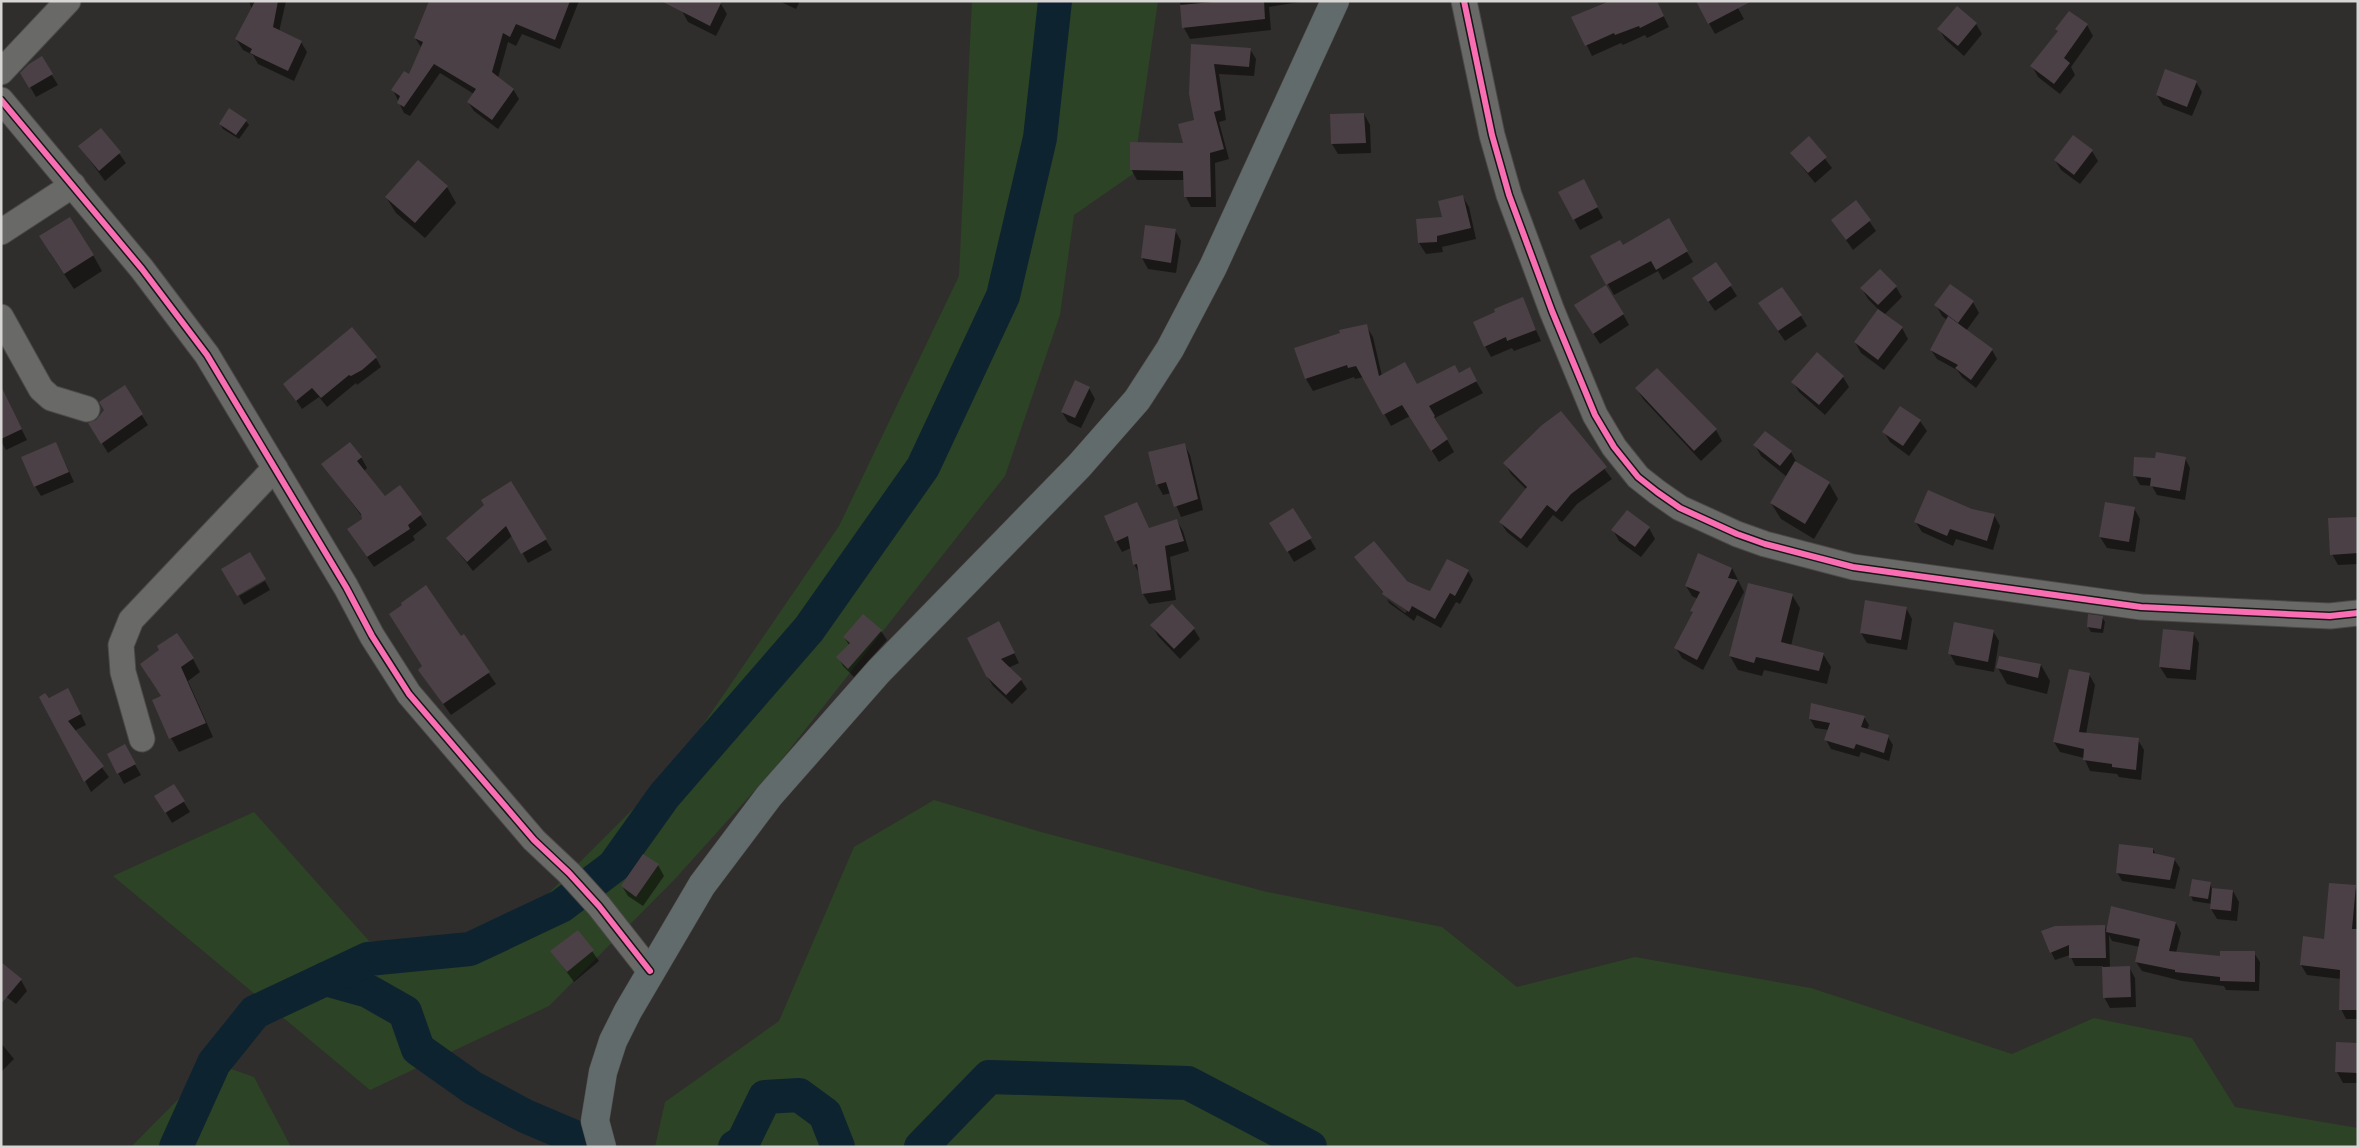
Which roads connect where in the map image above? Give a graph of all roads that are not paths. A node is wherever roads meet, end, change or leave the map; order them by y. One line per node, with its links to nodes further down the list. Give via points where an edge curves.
1 (68, 1): 4 (street)
2 (1335, 1): 13 (main road, via 1213,267 1170,349 1137,400 1080,466 879,671 769,796 702,885)
3 (1464, 1): 11 (street, via 1492,135 1507,186 1552,311 1595,415 1614,447 1638,477 1680,508 1765,544 1852,567 2141,607 2330,616)
4 (1, 72)
5 (1, 100): 6 (street)
6 (73, 184): 7 (street); 10 (street, via 207,355)
7 (1, 232)
8 (1, 317): 9 (street, via 41,389 51,398)
9 (87, 409)
10 (275, 468): 12 (street, via 131,620 121,645 122,672); 13 (street, via 409,694 534,840 599,906)
11 (2358, 613)
12 (142, 739)
13 (650, 971): 14 (main road, via 613,1041 603,1072)
14 (599, 1134)

